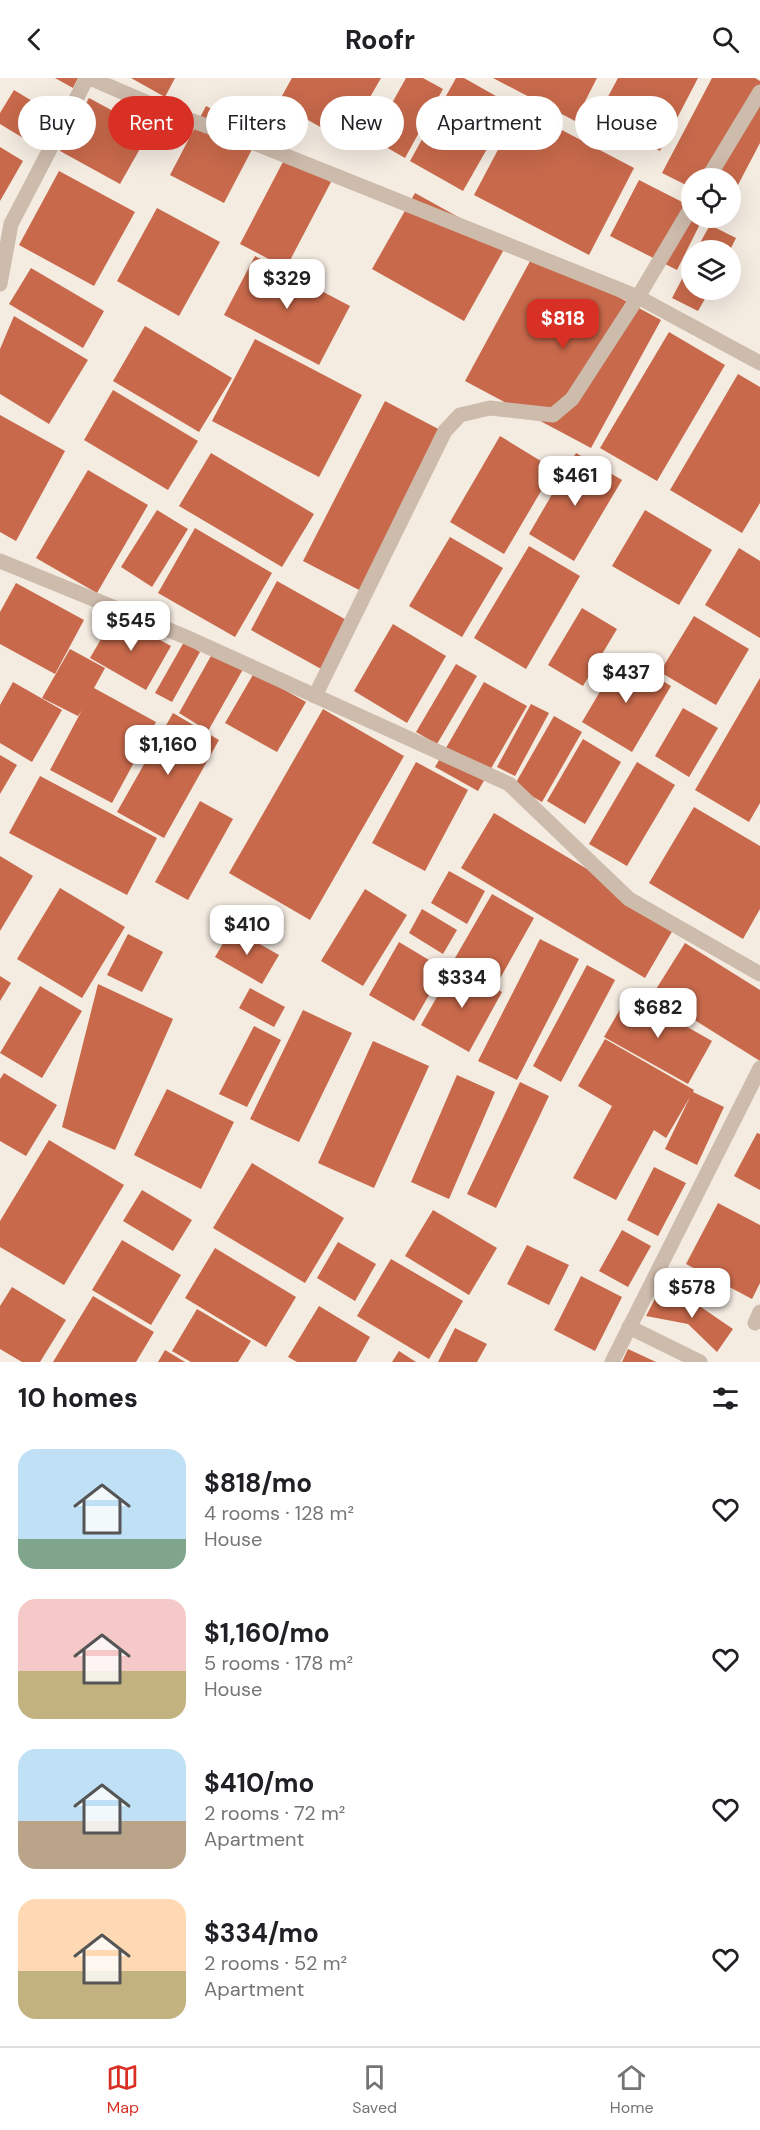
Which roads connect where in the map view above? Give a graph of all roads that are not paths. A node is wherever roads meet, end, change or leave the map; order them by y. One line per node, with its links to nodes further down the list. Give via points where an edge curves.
1 (88, 78): 4 (street); 7 (street)
2 (760, 92): 3 (street)
3 (714, 168)
4 (6, 221): 6 (street)
5 (681, 225): 7 (street)
6 (0, 284)
7 (638, 297): 8 (street); 10 (street, via 572,399 553,415 490,408 460,415 445,431)
8 (760, 363)
9 (0, 561): 10 (street, via 186,637)
10 (315, 696): 11 (street, via 509,784 630,899)
11 (760, 974)
12 (760, 1068): 13 (street)
13 (629, 1327): 14 (street); 15 (street)
14 (612, 1362)
15 (700, 1362)

